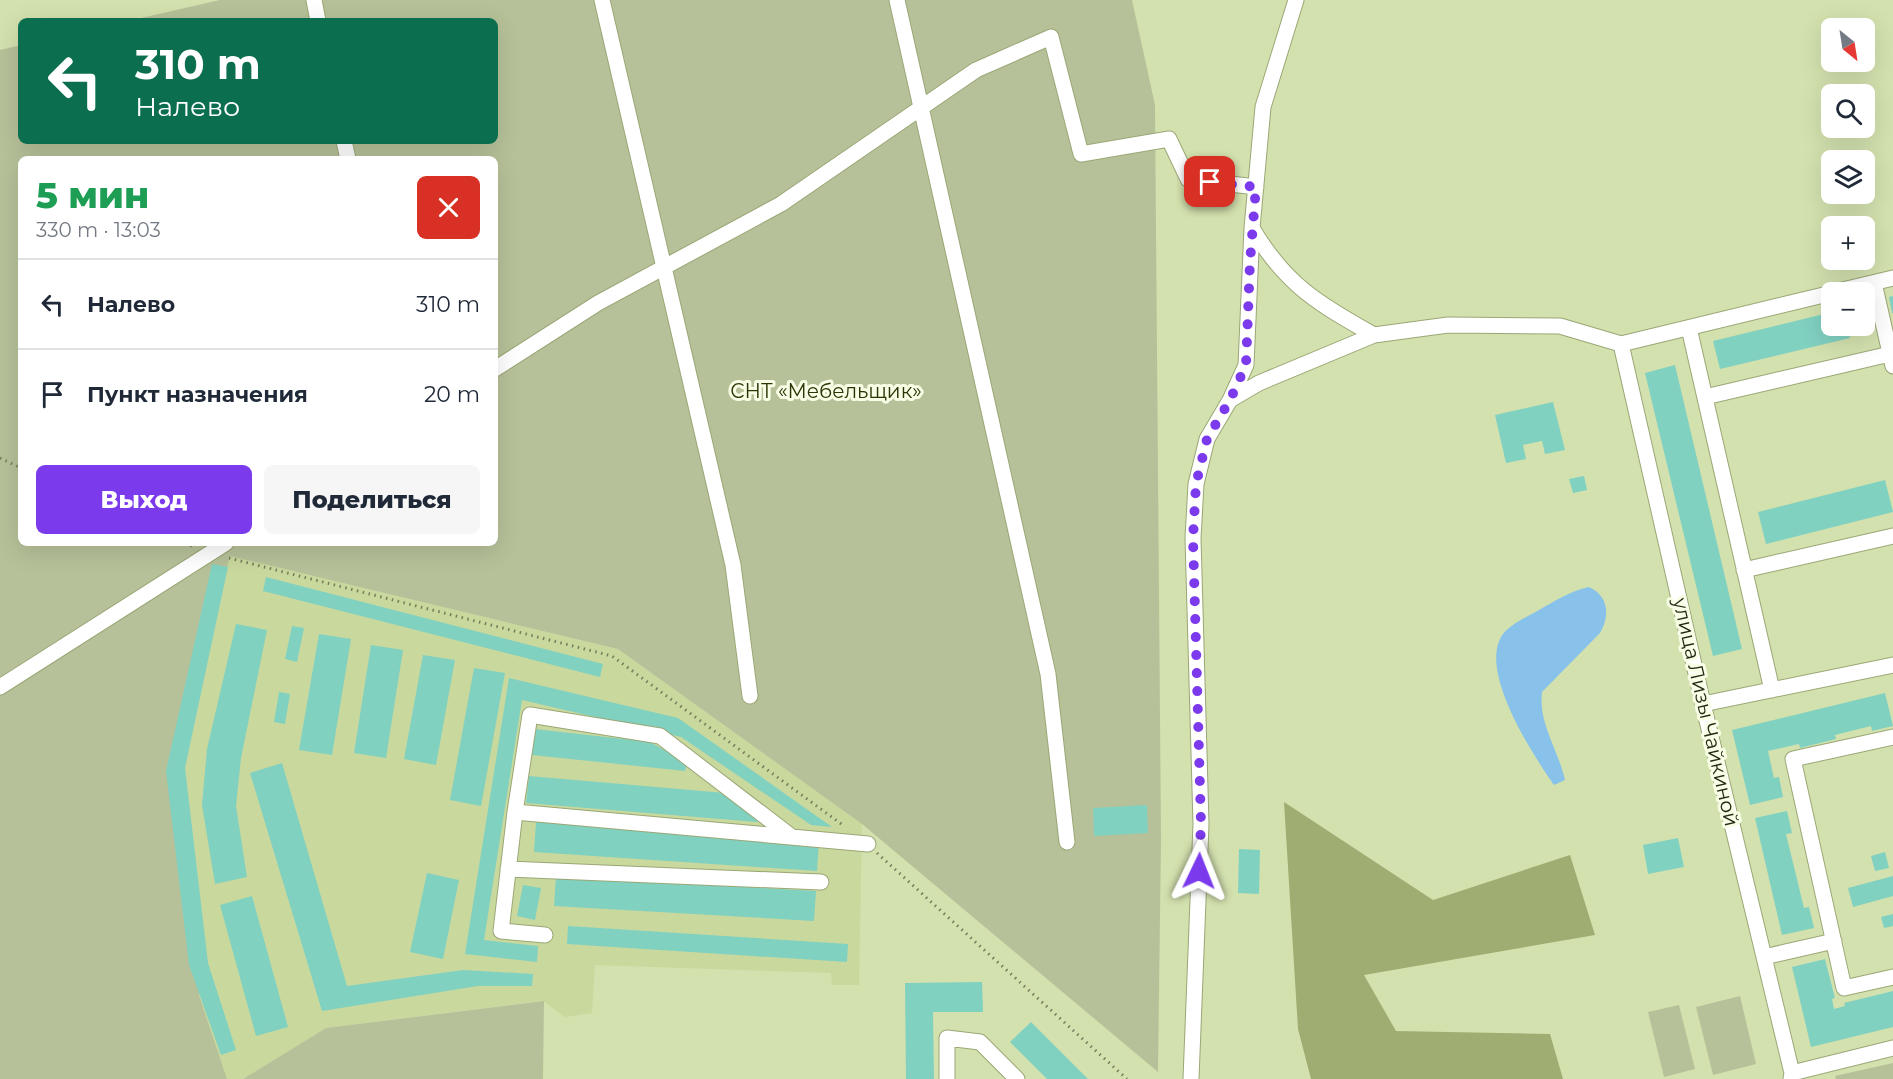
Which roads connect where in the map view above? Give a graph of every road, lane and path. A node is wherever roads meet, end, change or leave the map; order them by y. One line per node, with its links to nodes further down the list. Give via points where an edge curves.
1 (314, 0): 5 (street)
2 (602, 0): 9 (street)
3 (897, 0): 6 (street)
4 (1296, 0): 7 (street, via 1263,107)
5 (317, 18)
6 (921, 107): 7 (street, via 976,70 1050,38 1081,153 1169,139 1188,179); 9 (street, via 781,204); 34 (street, via 1048,674)
7 (1256, 187): 8 (street)
8 (1252, 228): 15 (street, via 1270,259 1294,284 1324,307); 20 (street, via 1246,365)
9 (663, 268): 18 (street, via 598,303); 29 (street, via 733,565)
10 (1893, 278): 11 (street)
11 (1875, 283)
12 (1875, 287): 17 (street)
13 (1821, 296): 14 (street)
14 (1689, 327): 16 (street); 19 (street)
15 (1374, 334): 16 (street, via 1448,325 1514,324 1560,326); 20 (street, via 1258,383)
16 (1621, 344): 30 (street, улица Лизы Чайкиной)
17 (1892, 360): 19 (street)
18 (498, 367)
19 (1705, 397): 25 (street)
20 (1230, 400): 46 (street, via 1207,439 1196,484 1193,538 1201,824)
21 (0, 458): 22 (path)
22 (18, 467)
23 (1893, 536): 25 (street)
24 (221, 546): 27 (street)
25 (1744, 570): 28 (street)
26 (1893, 665): 28 (street)
27 (0, 687)
28 (1772, 690): 30 (street)
29 (750, 696)
30 (1703, 704): 40 (street, улица Лизы Чайкиной)
31 (1893, 737): 39 (street, via 1793,759)
32 (515, 812): 33 (street); 33 (street, via 530,715 660,736); 36 (street)
33 (792, 837): 35 (street)
34 (1067, 842)
35 (868, 844)
36 (508, 869): 37 (street); 38 (street, via 501,931)
37 (821, 882)
38 (545, 935)
39 (1834, 941): 40 (street); 41 (street, via 1844,988)
40 (1764, 957): 43 (street, улица Лизы Чайкиной)
41 (1893, 976)
42 (1893, 1048): 43 (street)
43 (1792, 1076)
44 (947, 1079): 45 (street, via 947,1038 980,1042)
45 (1017, 1079)
46 (1191, 1079)

